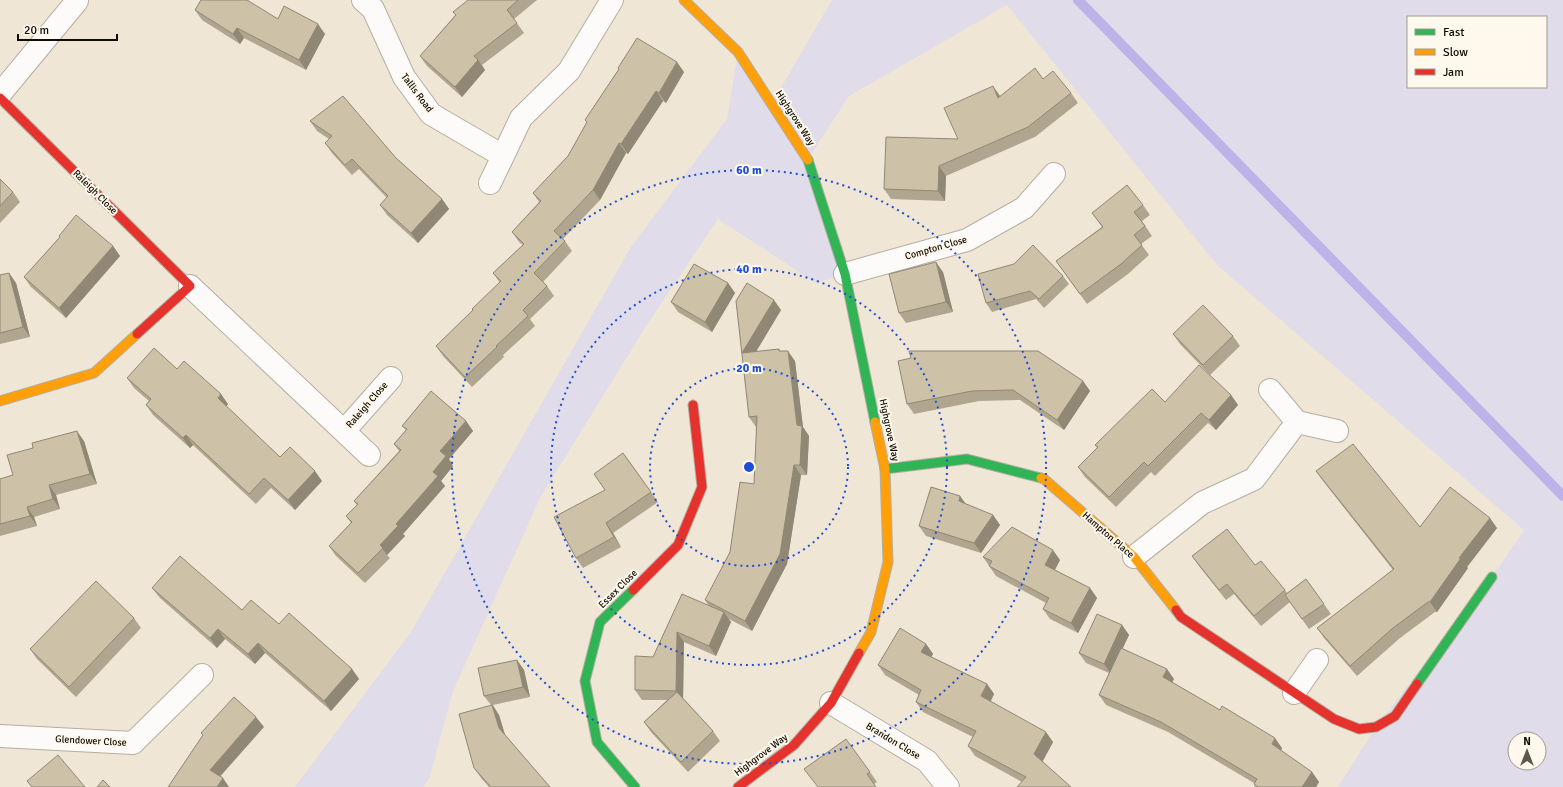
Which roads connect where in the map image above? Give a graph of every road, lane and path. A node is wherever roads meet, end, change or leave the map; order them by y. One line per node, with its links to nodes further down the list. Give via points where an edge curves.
1 (363, 0): 7 (street, Tallis Road, via 373,9 404,77 431,114)
2 (612, 0): 7 (street, via 569,71 521,118)
3 (684, 0): 10 (street, Highgrove Way, via 738,52 808,159)
4 (77, 1): 5 (street)
5 (0, 94)
6 (0, 98): 11 (street, Raleigh Close)
7 (503, 156): 9 (street)
8 (1054, 174): 10 (street, Compton Close, via 1024,208 967,240)
9 (490, 183)
10 (845, 274): 20 (street, Highgrove Way)
11 (190, 286): 14 (street, via 94,373); 17 (street, Raleigh Close)
12 (391, 378): 17 (street, Raleigh Close)
13 (1270, 390): 16 (street)
14 (0, 401)
15 (693, 405): 28 (street, Essex Close, via 702,487 678,545 600,622 585,681 597,742)
16 (1297, 422): 18 (street); 21 (street, via 1254,479 1202,503)
17 (344, 431): 19 (street, Raleigh Close)
18 (1337, 431)
19 (369, 455)
20 (886, 469): 21 (street, Hampton Place, via 967,459 1044,479); 26 (street, Highgrove Way, via 888,562 871,632)
21 (1134, 557): 25 (street, Hampton Place, via 1181,617)
22 (1492, 577): 25 (street, Hampton Place, via 1395,716 1376,727 1359,729 1334,719)
23 (1318, 660): 25 (street)
24 (202, 675): 27 (street, Glendower Close, via 133,743)
25 (1294, 694)
26 (831, 703): 29 (street, Highgrove Way, via 794,745); 30 (street, Brandon Close, via 927,761)
27 (0, 736)
28 (635, 787)
29 (738, 787)
30 (948, 787)

